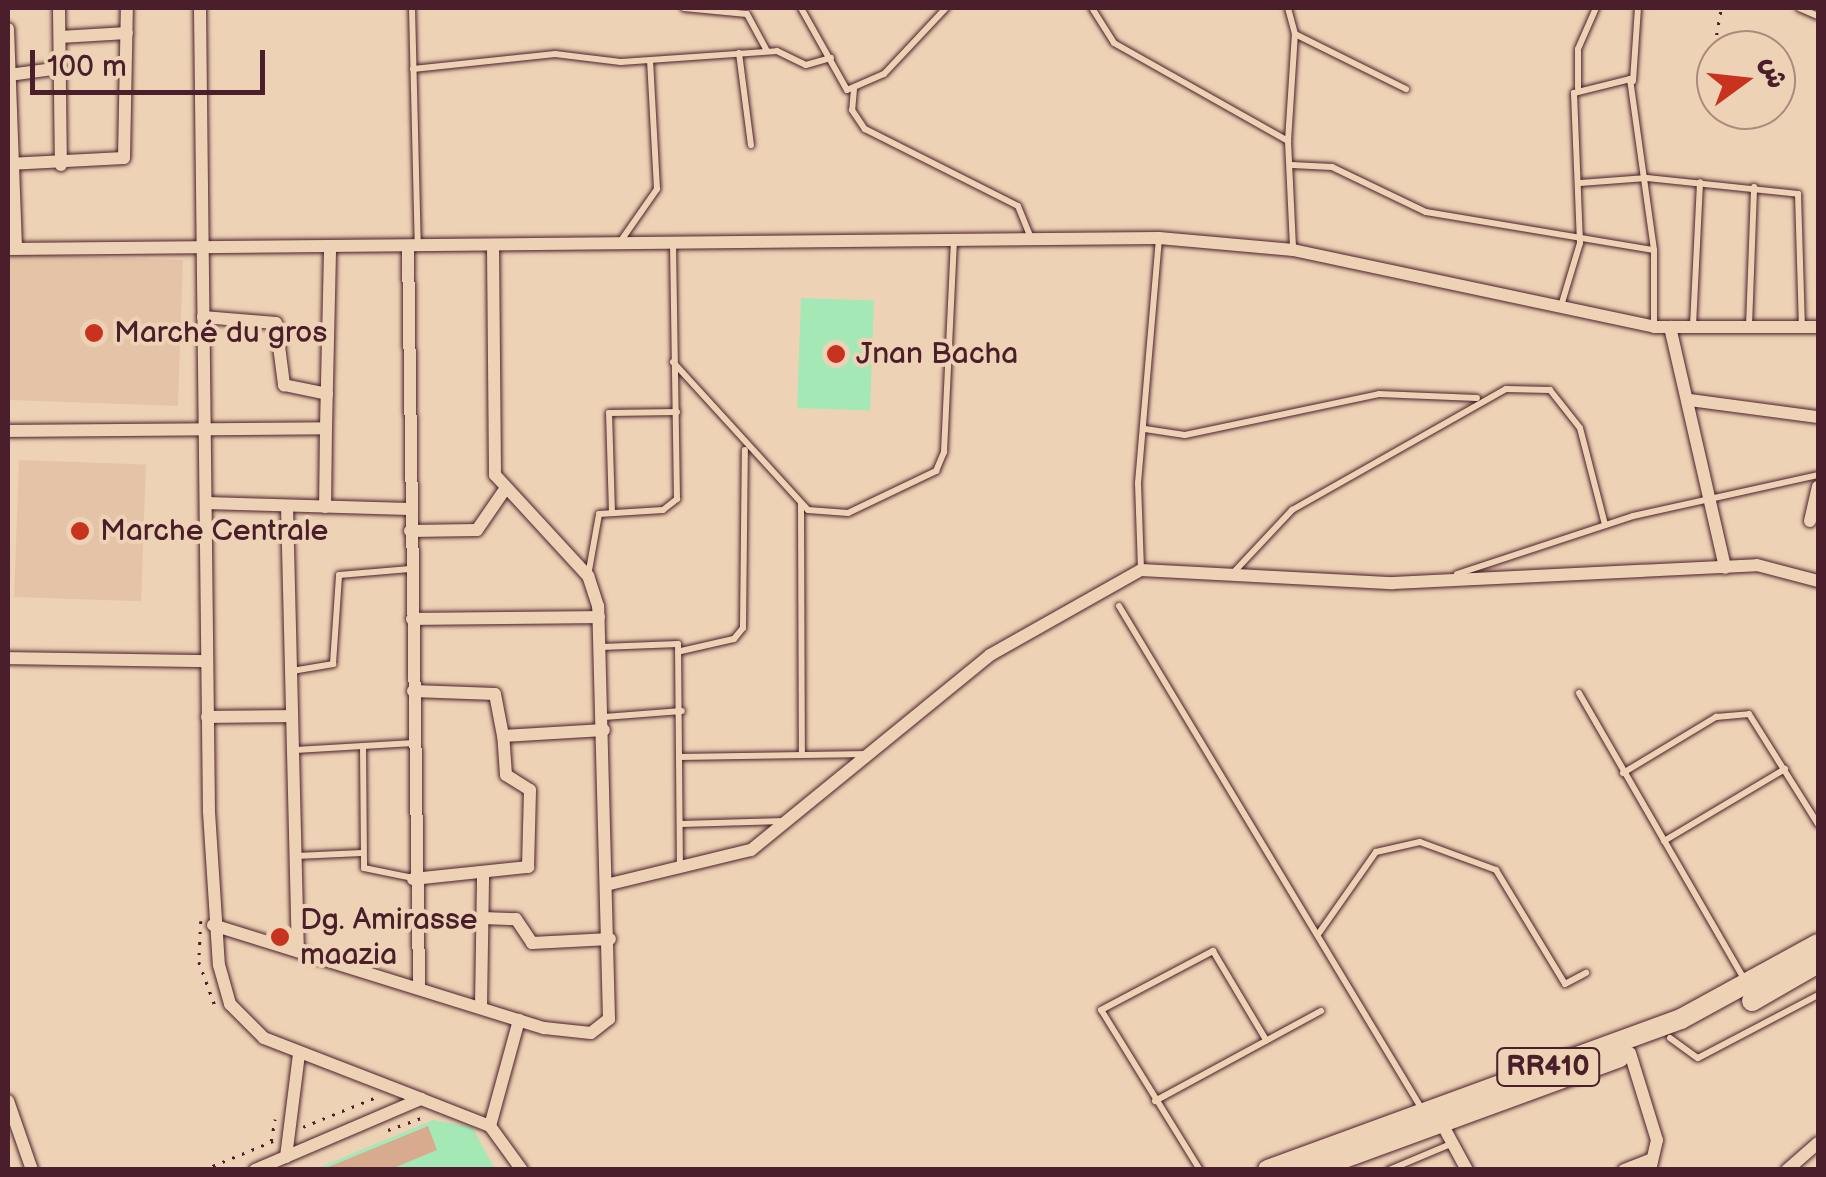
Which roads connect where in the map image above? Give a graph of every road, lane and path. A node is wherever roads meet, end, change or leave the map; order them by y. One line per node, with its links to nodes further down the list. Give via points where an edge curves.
1 (59, 8): 17 (street)
2 (127, 8): 15 (street)
3 (200, 8): 45 (street)
4 (412, 8): 23 (lane)
5 (684, 8): 18 (lane, via 747,14)
6 (801, 8): 20 (lane)
7 (946, 8): 28 (lane, via 884,74)
8 (1092, 8): 29 (lane, via 1114,43)
9 (1288, 8): 16 (lane)
10 (1596, 8): 27 (lane, via 1578,49)
11 (1638, 8): 25 (lane)
12 (1799, 8): 13 (lane)
13 (1818, 16)
14 (8, 29): 24 (street)
15 (127, 33): 17 (street); 33 (street, via 124,158)
16 (1295, 34): 26 (lane); 29 (lane)
17 (60, 38): 22 (street)
18 (767, 51): 19 (lane); 20 (lane, via 806,65)
19 (740, 53): 21 (lane); 30 (lane)
20 (830, 58): 28 (lane, via 834,79)
21 (650, 61): 23 (lane, via 555,54); 39 (lane, via 657,189)
22 (60, 68): 24 (street); 33 (street)
23 (414, 69): 47 (lane)
24 (9, 75): 31 (street)
25 (1633, 81): 27 (lane); 34 (lane)
26 (1406, 88)
27 (1578, 88): 36 (lane)
28 (854, 90): 42 (lane, via 852,110 864,128 1018,206)
29 (1288, 141): 32 (lane)
30 (750, 145)
31 (10, 164): 33 (street); 48 (street)
32 (1292, 164): 43 (lane, via 1332,167 1426,212 1468,213); 49 (lane)
33 (61, 165)
34 (1647, 178): 35 (lane); 36 (lane); 50 (lane)
35 (1700, 182): 37 (lane); 56 (lane)
36 (1580, 184): 43 (lane)
37 (1754, 187): 53 (lane); 58 (lane, via 1803,198)
38 (1159, 238): 42 (street); 49 (street); 67 (lane)
39 (619, 242): 40 (street); 44 (street)
40 (673, 242): 41 (street); 59 (lane)
41 (954, 242): 42 (street); 75 (lane, via 936,471 836,516)
42 (1031, 242)
43 (1580, 243): 50 (lane); 51 (lane)
44 (492, 245): 47 (street); 72 (street, via 493,462)
45 (202, 246): 46 (street); 48 (street); 52 (street)
46 (330, 247): 47 (street); 60 (street)
47 (413, 247): 78 (street)
48 (12, 249)
49 (1293, 250): 51 (street)
50 (1654, 250): 54 (lane)
51 (1561, 306): 54 (street)
52 (203, 318): 60 (street, via 276,324 284,386); 66 (street)
53 (1749, 326): 56 (street); 58 (street)
54 (1654, 327): 55 (street)
55 (1670, 327): 56 (street); 62 (street)
56 (1693, 327)
57 (1818, 327): 58 (street)
58 (1802, 328)
59 (673, 362): 63 (lane); 69 (lane)
60 (327, 394): 65 (street)
61 (1478, 398): 67 (lane, via 1378,394 1185,434); 81 (lane, via 1530,386 1555,394 1580,428); 87 (lane, via 1434,436 1292,510)
62 (1690, 400): 64 (street); 73 (street)
63 (678, 412): 79 (lane, via 674,504); 79 (lane, via 609,413)
64 (1818, 417)
65 (326, 428): 66 (street); 77 (street)
66 (204, 429): 68 (street); 74 (street)
67 (1145, 429): 85 (lane)
68 (8, 432)
69 (745, 449): 75 (lane); 94 (lane, via 743,628 734,639)
70 (1818, 476): 73 (lane)
71 (1818, 486): 80 (street)
72 (503, 492): 82 (street, via 476,530); 88 (street)
73 (1715, 501): 81 (lane); 83 (street)
74 (206, 502): 76 (street); 96 (street)
75 (800, 503): 109 (lane)
76 (287, 506): 77 (street); 97 (street)
77 (324, 507): 78 (street)
78 (409, 508): 82 (street)
79 (612, 513): 88 (lane, via 597,517)
80 (1810, 521)
81 (1604, 525): 86 (lane)
82 (410, 531): 84 (street)
83 (1725, 568): 86 (street); 89 (street, via 1794,568)
84 (410, 570): 92 (street); 97 (lane, via 340,574 333,664)
85 (1142, 570): 87 (street); 108 (street, via 990,655)
86 (1457, 574): 87 (street, via 1393,583)
87 (1231, 575)
88 (588, 576): 91 (street)
89 (1818, 581)
90 (1119, 606): 125 (lane)
91 (599, 617): 92 (street); 93 (street)
92 (412, 619): 98 (street)
93 (601, 648): 94 (lane, via 669,642); 103 (street)
94 (680, 651): 100 (lane)
95 (8, 658): 96 (street)
96 (206, 661): 102 (street)
97 (291, 672): 101 (street)
98 (413, 690): 104 (street, via 494,694); 105 (street)
99 (1578, 693): 112 (lane)
100 (682, 711): 103 (lane); 110 (lane)
101 (292, 716): 102 (street); 107 (street)
102 (207, 717): 124 (street)
103 (604, 724): 104 (street); 122 (street)
104 (504, 736): 120 (street, via 506,775 530,790 530,862 518,874)
105 (414, 744): 106 (lane); 121 (street)
106 (363, 746): 107 (lane); 117 (lane)
107 (293, 750): 118 (street)
108 (878, 753): 109 (lane); 113 (street)
109 (802, 755): 110 (lane)
110 (682, 757): 114 (lane)
111 (1785, 769): 112 (lane, via 1755,717 1738,712); 115 (lane); 116 (lane)
112 (1623, 773): 116 (lane)
113 (790, 821): 114 (lane); 119 (street, via 730,860)
114 (680, 824): 119 (lane)
115 (1818, 824)
116 (1664, 841): 132 (lane)
117 (362, 853): 118 (lane); 121 (lane, via 370,874)
118 (296, 856): 128 (street)
119 (680, 870): 122 (street)
120 (482, 877): 121 (street); 123 (street)
121 (413, 878): 131 (street)
122 (610, 884): 126 (street)
123 (482, 918): 126 (street, via 516,919 532,943); 134 (street)
124 (213, 925): 128 (street); 140 (street, via 230,1004 264,1038)
125 (1319, 934): 130 (lane, via 1376,852 1420,842 1496,870 1565,984); 146 (lane)
126 (610, 939): 136 (street, via 604,1027 570,1034)
127 (1818, 944): 132 (highway, RR410)
128 (298, 945): 131 (street)
129 (1818, 962): 137 (highway, RR410)
130 (1586, 973)
131 (419, 985): 134 (street)
132 (1750, 987): 146 (highway, RR410)
133 (1818, 996): 137 (lane, via 1698,1058)
134 (481, 1006): 136 (street)
135 (1321, 1011): 138 (lane)
136 (519, 1020): 147 (street)
137 (1670, 1038): 139 (highway, RR410)
138 (1266, 1040): 144 (lane); 144 (lane, via 1212,951 1108,1002 1103,1022)
139 (1630, 1053): 146 (highway, RR410); 152 (street, via 1657,1140)
140 (299, 1054): 143 (street); 148 (street)
141 (359, 1086): 145 (path, via 377,1097 294,1130)
142 (8, 1100): 153 (street)
143 (421, 1100): 147 (street); 151 (street)
144 (1155, 1101): 157 (lane)
145 (297, 1114)
146 (1432, 1117): 149 (street); 158 (highway, RR410); 159 (highway, RR410)
147 (490, 1126): 156 (street)
148 (288, 1134): 151 (street); 154 (path)
149 (1452, 1143): 160 (lane); 161 (street)
150 (1818, 1143): 163 (street)
151 (286, 1157): 155 (street)
152 (1650, 1165): 162 (street)
153 (32, 1170)
154 (203, 1170)
155 (255, 1170)
156 (522, 1170)
157 (1200, 1170)
158 (1268, 1170)
159 (1311, 1170)
160 (1388, 1170)
161 (1467, 1170)
162 (1624, 1170)
163 (1787, 1170)

